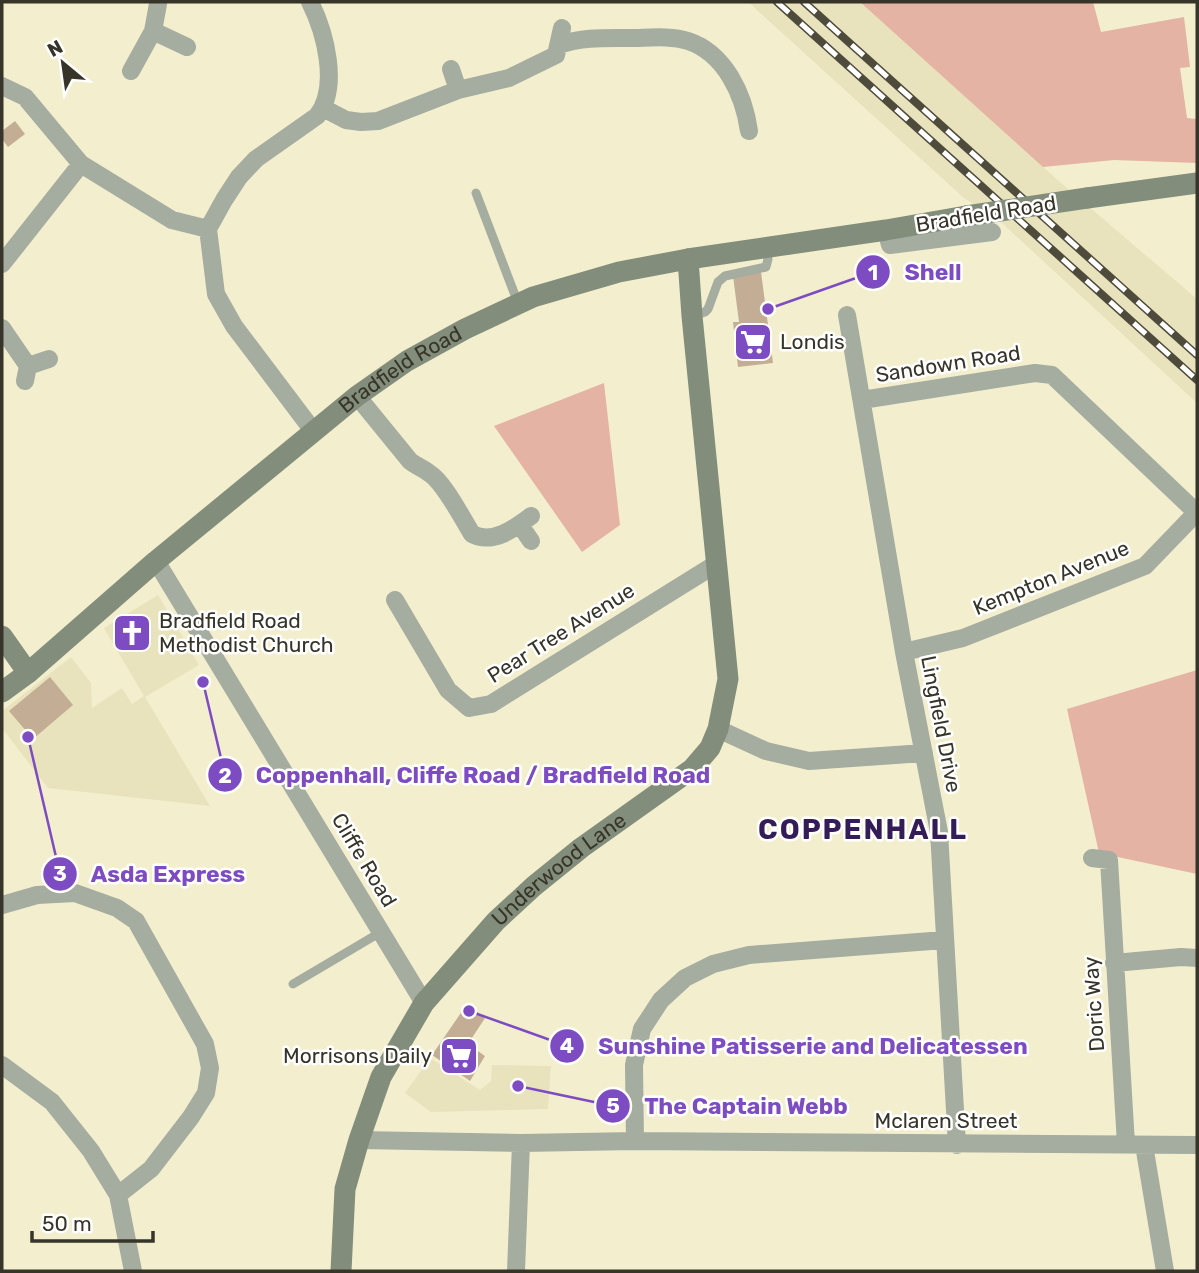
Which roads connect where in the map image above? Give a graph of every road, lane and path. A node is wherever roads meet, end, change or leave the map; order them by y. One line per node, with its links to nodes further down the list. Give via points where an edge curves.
1 (310, 2): 9 (street, via 327,55)
2 (161, 3): 3 (street)
3 (153, 31): 4 (street); 6 (street)
4 (187, 47)
5 (451, 69): 8 (street)
6 (131, 71)
7 (2, 86): 11 (street, via 25,97)
8 (458, 90): 9 (street, via 378,121 346,120); 10 (street, via 509,78 556,55 560,36 686,40 704,48 729,76 740,93)
9 (323, 107): 14 (street, via 239,177)
10 (749, 131)
11 (81, 164): 14 (street, via 172,220); 19 (street)
12 (1197, 183): 15 (main road, Bradfield Road, bridge)
13 (476, 193): 20 (lane)
14 (208, 229): 27 (street, via 216,294 234,326)
15 (886, 230): 16 (street, Bradfield Road, via 890,246); 17 (main road, Bradfield Road)
16 (992, 232)
17 (766, 248): 18 (main road, Bradfield Road); 22 (lane, via 766,267 724,276 708,309)
18 (688, 259): 20 (main road, Bradfield Road, via 619,272); 22 (main road, Underwood Lane)
19 (2, 264)
20 (518, 304): 25 (main road, Bradfield Road, via 407,361)
21 (847, 315): 26 (street, Lingfield Drive)
22 (692, 316): 31 (main road, Underwood Lane)
23 (2, 328): 24 (street, via 26,374)
24 (49, 359)
25 (357, 396): 27 (main road, Bradfield Road); 29 (street, via 410,461 440,484 472,534 495,536 525,520)
26 (862, 400): 28 (street, Sandown Road, via 1035,373 1052,375); 34 (street, Lingfield Drive)
27 (314, 432): 30 (main road, Bradfield Road)
28 (1197, 513): 34 (street, Kempton Avenue, via 1145,566 963,638)
29 (531, 541)
30 (156, 561): 35 (main road, Bradfield Road); 41 (street, Cliffe Road)
31 (716, 564): 32 (street, Pear Tree Avenue, via 491,704 469,708 448,690); 37 (main road, Underwood Lane, via 728,679)
32 (396, 600)
33 (2, 636): 35 (main road)
34 (904, 652): 38 (street, Lingfield Drive)
35 (28, 673): 36 (main road, Bradfield Road)
36 (2, 692)
37 (718, 729): 38 (street, via 766,751 809,761); 46 (main road, Underwood Lane, via 710,748 692,769 534,886 496,921)
38 (924, 752): 42 (street, Lingfield Drive, via 939,832)
39 (1128, 860): 44 (street, Doric Way, via 1101,860)
40 (2, 905): 54 (street, via 37,895 75,893 117,908 136,921 205,1044 210,1068 206,1093 151,1169)
41 (381, 932): 45 (lane); 46 (street, Cliffe Road)
42 (944, 940): 49 (street, via 749,955 713,964 685,978 642,1029 634,1065); 51 (street, Lingfield Drive)
43 (1197, 958): 44 (street)
44 (1114, 963): 52 (street, Doric Way)
45 (293, 985)
46 (425, 1003): 48 (main road, Underwood Lane, via 381,1077)
47 (2, 1065): 54 (street, via 52,1102 92,1151)
48 (359, 1140): 50 (street, Mclaren Street); 56 (main road, Underwood Lane, via 345,1189)
49 (635, 1141): 50 (street, Mclaren Street); 51 (street, Mclaren Street)
50 (522, 1143): 57 (street)
51 (957, 1145): 52 (street, Mclaren Street)
52 (1135, 1145): 53 (street, Mclaren Street); 58 (street, Doric Way)
53 (1197, 1145)
54 (118, 1195): 55 (street)
55 (133, 1271)
56 (341, 1271)
57 (516, 1271)
58 (1165, 1271)

